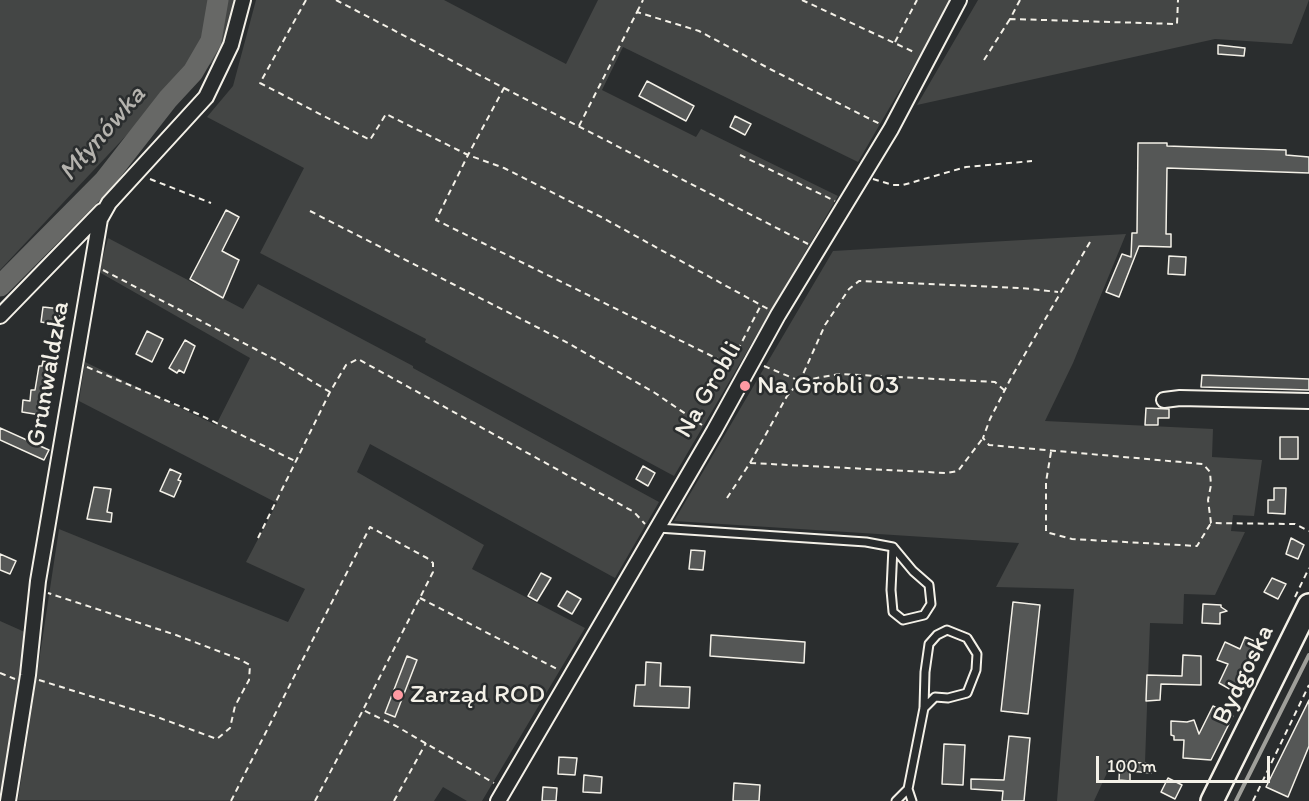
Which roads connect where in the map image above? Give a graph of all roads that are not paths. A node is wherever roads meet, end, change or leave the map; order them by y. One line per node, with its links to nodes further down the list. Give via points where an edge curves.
1 (243, 0): 3 (street, Grunwaldzka, via 231,45 206,97)
2 (959, 0): 7 (street, Na Grobli, via 891,129 778,315)
3 (109, 203): 4 (street); 13 (street, Grunwaldzka, via 100,219 38,581)
4 (0, 316)
5 (1164, 400): 6 (street)
6 (1309, 401)
7 (657, 528): 8 (lane); 12 (street, Na Grobli)
8 (893, 547): 8 (lane, via 893,612 903,620 924,615 931,603 929,585)
9 (1309, 605): 16 (main road, Bydgoska)
10 (924, 708): 10 (lane, via 935,697 967,693 976,670 977,654 967,638 947,630 929,644); 11 (lane)
11 (908, 789): 14 (lane); 15 (lane)
12 (501, 795)
13 (8, 801)
14 (896, 801)
15 (912, 801)
16 (1212, 801)

